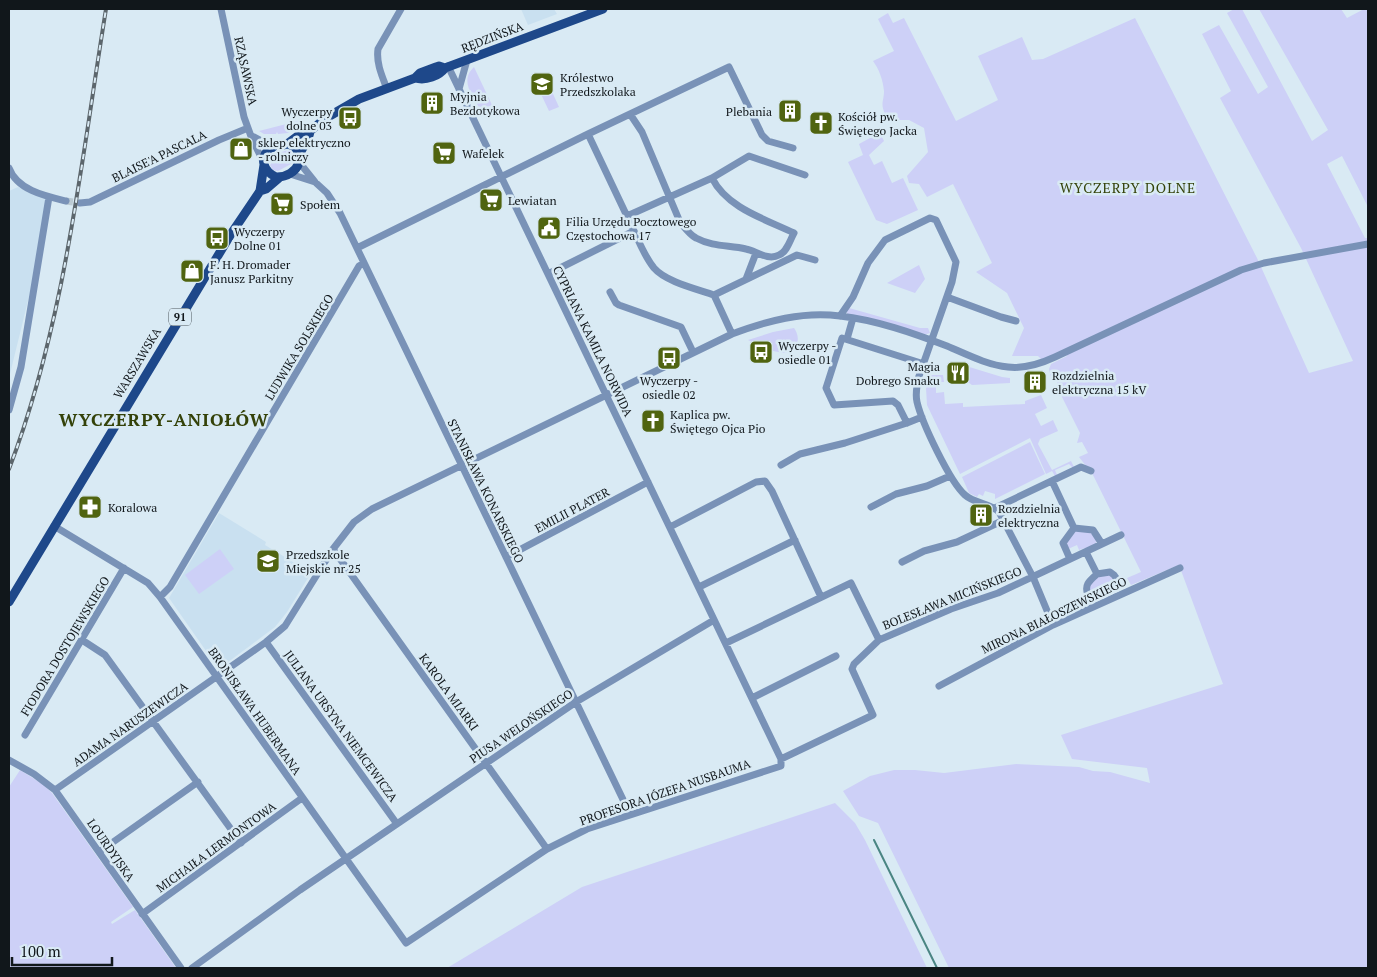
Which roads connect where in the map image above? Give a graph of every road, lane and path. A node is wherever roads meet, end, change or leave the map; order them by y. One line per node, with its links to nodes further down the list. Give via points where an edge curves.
1 (221, 9): 9 (street, RZĄSAWSKA)
2 (401, 9): 6 (street, via 377,56)
3 (603, 9): 4 (main road, RĘDZIŃSKA)
4 (467, 60): 5 (main road, RĘDZIŃSKA); 7 (street)
5 (447, 67): 6 (main road, via 441,74 422,80 415,78); 7 (street, CYPRIANA KAMILA NORWIDA)
6 (387, 88): 10 (main road, via 343,108)
7 (459, 90): 22 (street, CYPRIANA KAMILA NORWIDA)
8 (630, 114): 11 (street); 15 (street, via 729,67 762,135 768,141); 29 (street, via 642,132)
9 (248, 128): 12 (street, RZĄSAWSKA); 31 (street, BLAISE'A PASCALA)
10 (310, 132): 13 (main road, via 303,132); 16 (main road)
11 (588, 134): 22 (street); 32 (street)
12 (252, 136): 14 (street); 17 (street, RZĄSAWSKA)
13 (287, 144): 14 (main road); 16 (main road, via 294,148)
14 (273, 147): 17 (main road, 91, via 267,150)
15 (793, 148)
16 (299, 159): 19 (main road, via 296,169); 25 (street, STANISŁAWA KONARSKIEGO)
17 (263, 163): 21 (main road, via 272,175); 27 (main road, WARSZAWSKA / 91)
18 (9, 168): 24 (street)
19 (290, 174): 21 (main road, 91); 25 (street, STANISŁAWA KONARSKIEGO)
20 (806, 175): 23 (street, via 749,156)
21 (280, 177): 27 (main road, WARSZAWSKA / 91)
22 (501, 177): 35 (street); 39 (street, CYPRIANA KAMILA NORWIDA)
23 (712, 178): 29 (street); 36 (street, via 738,206 794,233 780,255 769,257)
24 (15, 179): 26 (street); 28 (street)
25 (315, 182): 35 (street, STANISŁAWA KONARSKIEGO, via 336,205)
26 (9, 185)
27 (260, 191): 65 (main road, WARSZAWSKA / 91)
28 (49, 197): 30 (street); 53 (street, via 20,367)
29 (669, 197): 32 (street); 36 (street, via 680,222 696,238)
30 (66, 201)
31 (80, 204)
32 (627, 216): 33 (street)
33 (634, 231): 39 (street); 42 (street, via 655,270 665,277)
34 (1368, 244): 49 (street, ADAMA NARUSZEWICZA, via 1241,270 1031,366 1002,366)
35 (357, 248): 38 (street, STANISŁAWA KONARSKIEGO)
36 (756, 253): 40 (street)
37 (815, 260): 40 (street, via 797,255)
38 (364, 262): 56 (street, STANISŁAWA KONARSKIEGO); 83 (street, LUDWIKA SOLSKIEGO, via 170,587)
39 (548, 274): 52 (street, CYPRIANA KAMILA NORWIDA)
40 (746, 279): 42 (street)
41 (610, 292): 50 (street, via 619,305 681,327)
42 (714, 295): 47 (street)
43 (946, 297): 44 (street, via 956,262 936,220 930,218 885,240 868,263 853,298); 46 (street); 49 (street)
44 (840, 316): 45 (street, ADAMA NARUSZEWICZA); 47 (street, ADAMA NARUSZEWICZA, via 808,315 777,320)
45 (853, 318): 48 (street); 49 (street, ADAMA NARUSZEWICZA)
46 (1016, 321)
47 (732, 334): 50 (street, ADAMA NARUSZEWICZA)
48 (846, 339): 51 (street); 55 (street, via 842,338 826,383 832,403 836,406 893,401)
49 (932, 340): 51 (street)
50 (694, 352): 52 (street, ADAMA NARUSZEWICZA)
51 (924, 364): 54 (street, via 916,391)
52 (606, 395): 56 (street, ADAMA NARUSZEWICZA); 61 (street, CYPRIANA KAMILA NORWIDA)
53 (9, 410)
54 (922, 417): 55 (street); 59 (street)
55 (907, 423): 57 (street, via 800,454)
56 (461, 464): 71 (street, ADAMA NARUSZEWICZA, via 372,509 354,522); 73 (street, STANISŁAWA KONARSKIEGO)
57 (781, 465)
58 (1091, 471): 60 (street, via 1080,467)
59 (950, 476): 62 (street, via 896,494); 63 (street, via 970,499)
60 (1052, 481): 63 (street); 67 (street)
61 (648, 482): 66 (street, CYPRIANA KAMILA NORWIDA); 73 (street, EMILII PLATER)
62 (871, 507)
63 (995, 508): 64 (street)
64 (1004, 520): 75 (street); 79 (street)
65 (54, 526): 76 (street, BRONISŁAWA HUBERMANA); 85 (main road, WARSZAWSKA / 91)
66 (670, 527): 69 (street, via 761,480 772,491); 81 (street, CYPRIANA KAMILA NORWIDA)
67 (1074, 528): 70 (street, via 1093,530); 74 (street, via 1063,543)
68 (1121, 535): 70 (street, BOLESŁAWA MICIŃSKIEGO)
69 (794, 540): 81 (street); 84 (street)
70 (1102, 544): 72 (street, BOLESŁAWA MICIŃSKIEGO)
71 (332, 549): 90 (street, ADAMA NARUSZEWICZA, via 285,626); 101 (street, KAROLA MIARKI)
72 (1086, 552): 74 (street, BOLESŁAWA MICIŃSKIEGO); 78 (street)
73 (506, 557): 96 (street, STANISŁAWA KONARSKIEGO)
74 (1070, 559): 79 (street, BOLESŁAWA MICIŃSKIEGO)
75 (902, 562)
76 (124, 568): 83 (street, BRONISŁAWA HUBERMANA, via 148,583); 88 (street, FIODORA DOSTOJEWSKIEGO)
77 (1180, 568): 87 (street, MIRONA BIAŁOSZEWSKIEGO)
78 (1097, 574): 80 (street, via 1110,572); 82 (street, via 1088,582)
79 (1033, 577): 87 (street); 89 (street, BOLESŁAWA MICIŃSKIEGO)
80 (1119, 582)
81 (699, 587): 86 (street, CYPRIANA KAMILA NORWIDA)
82 (1088, 595)
83 (160, 597): 93 (street, BRONISŁAWA HUBERMANA)
84 (821, 597): 89 (street, via 851,583); 91 (street)
85 (9, 602)
86 (714, 620): 91 (street, CYPRIANA KAMILA NORWIDA); 96 (street, PIUSA WELOŃSKIEGO)
87 (1054, 625): 94 (street, MIRONA BIAŁOSZEWSKIEGO)
88 (82, 640): 97 (street, via 105,655); 98 (street, FIODORA DOSTOJEWSKIEGO)
89 (879, 640): 100 (street, via 852,669 874,715)
90 (266, 642): 93 (street, ADAMA NARUSZEWICZA); 106 (street, JULIANA URSYNA NIEMCEWICZA)
91 (726, 643): 95 (street, CYPRIANA KAMILA NORWIDA)
92 (836, 656): 95 (street)
93 (217, 676): 97 (street, ADAMA NARUSZEWICZA); 104 (street, BRONISŁAWA HUBERMANA)
94 (939, 686)
95 (752, 698): 100 (street, CYPRIANA KAMILA NORWIDA)
96 (576, 702): 101 (street, PIUSA WELOŃSKIEGO); 105 (street, STANISŁAWA KONARSKIEGO)
97 (154, 721): 102 (street); 103 (street, ADAMA NARUSZEWICZA)
98 (25, 735)
99 (9, 760): 103 (street, LOURDYJSKA)
100 (782, 762): 105 (street, PROFESORA JÓZEFA NUSBAUMA)
101 (487, 763): 106 (street, PIUSA WELOŃSKIEGO); 108 (street, KAROLA MIARKI)
102 (198, 782): 107 (street); 109 (street)
103 (55, 790): 109 (street, LOURDYJSKA)
104 (302, 798): 107 (street, MICHAIŁA LERMONTOWA); 110 (street, BRONISŁAWA HUBERMANA)
105 (630, 814): 108 (street, PROFESORA JÓZEFA NUSBAUMA)
106 (398, 824): 110 (street, PIUSA WELOŃSKIEGO)
107 (241, 843): 111 (street, MICHAIŁA LERMONTOWA)
108 (547, 849): 112 (street, PROFESORA JÓZEFA NUSBAUMA)
109 (99, 852): 111 (street, LOURDYJSKA)
110 (346, 858): 112 (street, BRONISŁAWA HUBERMANA); 114 (street, PIUSA WELOŃSKIEGO)
111 (142, 914): 113 (street, LOURDYJSKA)
112 (406, 943)
113 (181, 968)
114 (192, 968)

